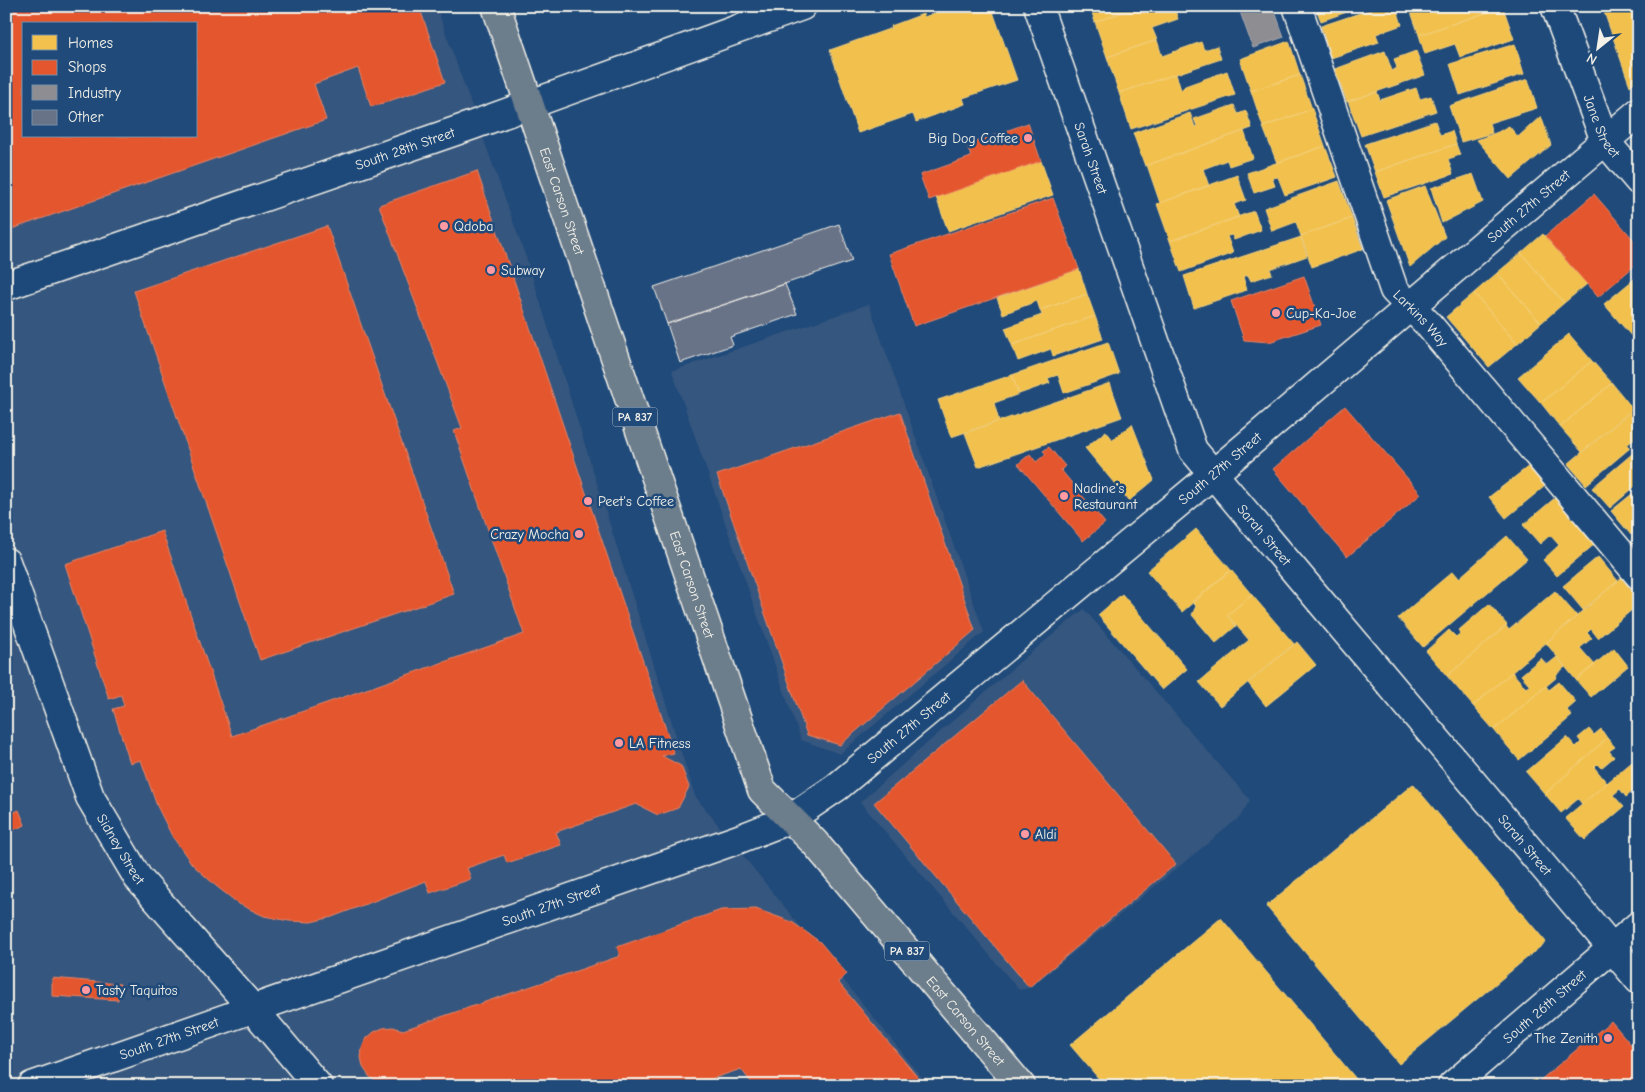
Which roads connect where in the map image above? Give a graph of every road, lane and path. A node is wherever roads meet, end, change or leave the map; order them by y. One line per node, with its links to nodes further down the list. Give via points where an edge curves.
1 (496, 6): 6 (main road, East Carson Street / PA 837)
2 (802, 6): 6 (street, South 28th Street)
3 (1038, 6): 12 (street, Sarah Street, via 1193,450)
4 (1297, 6): 11 (street, Larkins Way, via 1394,290)
5 (1555, 6): 8 (street, Jane Street)
6 (529, 105): 10 (street, South 28th Street); 15 (main road, East Carson Street / PA 837, via 762,790)
7 (1639, 112): 8 (street, South 27th Street)
8 (1605, 141): 9 (street, Jane Street); 11 (street, South 27th Street)
9 (1639, 181)
10 (6, 286)
11 (1410, 306): 12 (street, South 27th Street); 14 (street, Larkins Way)
12 (1212, 475): 15 (street, South 27th Street, via 837,787); 17 (street, Sarah Street)
13 (6, 562): 19 (street, Sidney Street, via 90,798 138,878)
14 (1639, 575)
15 (790, 819): 19 (street, South 27th Street); 22 (main road, East Carson Street / PA 837, via 815,843)
16 (1639, 925): 17 (street, South 26th Street)
17 (1612, 948): 18 (street, Sarah Street); 23 (street, South 26th Street)
18 (1639, 980)
19 (254, 1010): 20 (street, South 27th Street); 21 (street, Sidney Street)
20 (32, 1086)
21 (318, 1086)
22 (1021, 1086)
23 (1452, 1086)

